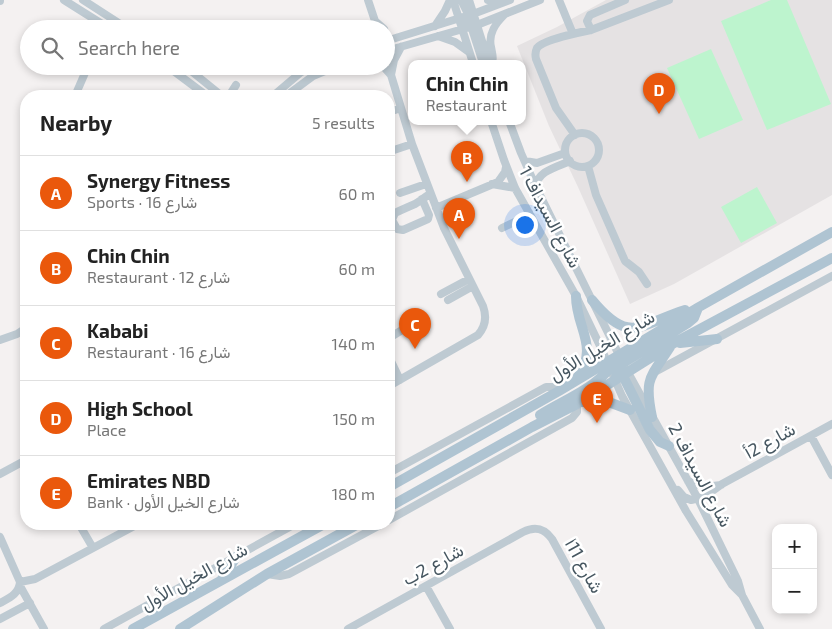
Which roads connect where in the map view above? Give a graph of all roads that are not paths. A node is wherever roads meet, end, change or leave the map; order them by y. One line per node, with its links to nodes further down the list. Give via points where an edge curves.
1 (64, 0): 16 (street)
2 (83, 0): 17 (street)
3 (368, 0): 18 (street)
4 (452, 0): 15 (street); 20 (street)
5 (462, 0): 14 (street)
6 (469, 0): 14 (street)
7 (488, 0): 12 (street)
8 (540, 0): 13 (street)
9 (559, 0): 24 (street)
10 (625, 0): 22 (street, via 590,15 587,21)
11 (665, 1): 22 (street)
12 (506, 2): 14 (street)
13 (508, 12): 19 (street); 35 (street, via 492,31)
14 (471, 15): 15 (street); 19 (street)
15 (459, 18): 19 (street); 20 (street); 21 (street)
16 (97, 20)
17 (114, 20)
18 (373, 20)
19 (474, 25): 21 (street); 33 (street); 34 (street)
20 (434, 26): 26 (street)
21 (462, 29): 25 (street); 30 (street)
22 (591, 30): 24 (street)
23 (395, 34): 26 (street)
24 (573, 34): 54 (street, via 540,45 535,55 556,108)
25 (438, 36): 28 (street); 30 (street)
26 (402, 37): 27 (street)
27 (395, 39)
28 (401, 47): 29 (street); 31 (street)
29 (395, 49)
30 (470, 52): 32 (street)
31 (395, 58)
32 (472, 60)
33 (482, 60)
34 (489, 60)
35 (492, 60)
36 (84, 75): 43 (street)
37 (179, 75): 44 (street)
38 (196, 75): 45 (street)
39 (298, 75): 47 (street)
40 (315, 75): 48 (street)
41 (391, 75): 50 (street)
42 (236, 85): 46 (street)
43 (78, 90)
44 (199, 90)
45 (215, 90)
46 (233, 90)
47 (280, 90)
48 (294, 90)
49 (395, 106): 50 (street)
50 (401, 106): 51 (street); 55 (street)
51 (395, 109)
52 (493, 125): 61 (street, شارع السيداف 1)
53 (511, 125): 59 (street, شارع السيداف 1)
54 (575, 135): 57 (street, via 567,142); 60 (street, via 586,134 598,144 598,155)
55 (412, 142): 56 (street); 62 (street)
56 (395, 147)
57 (565, 152): 58 (street); 59 (street, via 541,162)
58 (570, 161): 60 (street, via 578,166); 64 (street, via 541,175)
59 (525, 162): 64 (street, شارع السيداف 1)
60 (588, 166): 78 (street, via 596,195 625,260)
61 (506, 167): 63 (street, via 502,178); 65 (street, شارع السيداف 1)
62 (426, 184): 66 (street); 67 (street)
63 (492, 184): 65 (street); 69 (street)
64 (536, 187): 82 (street, شارع السيداف 1)
65 (515, 188): 71 (street, شارع السيداف 1)
66 (400, 193)
67 (430, 194): 68 (street); 69 (street)
68 (422, 199): 70 (street); 72 (street, via 428,219 403,230 397,230)
69 (436, 208): 77 (street)
70 (395, 213)
71 (529, 215): 73 (street); 80 (street, شارع السيداف 1)
72 (395, 226)
73 (502, 228)
74 (832, 232): 83 (main road, شارع الخيل الأول)
75 (832, 258): 89 (main road, شارع الخيل الأول)
76 (832, 276): 87 (street)
77 (471, 282): 79 (street); 81 (street); 93 (street, via 485,312 482,330)
78 (647, 284)
79 (441, 294)
80 (576, 296): 90 (street, شارع السيداف 1); 94 (main road, via 576,312 588,348 584,367)
81 (448, 300)
82 (592, 300): 83 (main road, via 612,321 634,328); 90 (street, شارع السيداف 1)
83 (699, 307): 90 (main road, شارع الخيل الأول)
84 (395, 330): 86 (street, via 406,325)
85 (20, 332): 88 (street)
86 (395, 333)
87 (717, 339): 89 (main road); 92 (street)
88 (0, 340)
89 (673, 344): 90 (main road, شارع الخيل الأول); 92 (main road)
90 (618, 367): 94 (main road, شارع الخيل الأول); 97 (main road, شارع الخيل الأول); 98 (street, شارع السيداف 2); 99 (street, شارع السيداف 2); 101 (main road, via 541,415); 103 (main road, via 650,430 660,442)
91 (395, 370): 93 (street)
92 (653, 373): 99 (main road, via 648,388)
93 (400, 380): 95 (street)
94 (572, 382): 96 (main road, شارع الخيل الأول)
95 (395, 383)
96 (559, 391): 105 (street, via 546,387); 110 (main road, شارع الخيل الأول)
97 (577, 403): 98 (main road, via 606,401); 101 (main road, شارع الخيل الأول); 114 (street, via 572,418)
98 (630, 410): 109 (street, شارع السيداف 2)
99 (652, 417): 103 (street, شارع السيداف 2)
100 (832, 424): 102 (street, شارع 2أ)
101 (532, 427): 113 (main road, شارع الخيل الأول)
102 (811, 436): 107 (street); 111 (street, شارع 2أ)
103 (669, 446): 108 (street, شارع السيداف 2)
104 (20, 463): 106 (street)
105 (395, 470)
106 (0, 474)
107 (832, 475)
108 (688, 480): 111 (street, شارع 2أ, via 705,487); 112 (street, شارع السيداف 2)
109 (670, 481): 112 (street, via 686,498); 130 (street, شارع السيداف 2, via 730,581)
110 (395, 484)
111 (722, 484): 112 (street, شارع 2أ)
112 (698, 500): 130 (street, شارع السيداف 2)
113 (395, 504)
114 (395, 517)
115 (533, 528): 129 (street, شارع 2ب); 140 (street, شارع 11ا, via 550,535)
116 (82, 530): 124 (street)
117 (128, 530): 122 (street)
118 (284, 530): 125 (street)
119 (313, 530): 127 (main road, شارع الخيل الأول)
120 (347, 530): 126 (main road, شارع الخيل الأول)
121 (371, 530): 126 (street, via 289,574)
122 (124, 532): 124 (street)
123 (0, 537): 128 (street)
124 (93, 548): 128 (street)
125 (236, 557): 127 (main road); 135 (street)
126 (267, 574): 137 (main road, شارع الخيل الأول)
127 (222, 580): 136 (main road, شارع الخيل الأول)
128 (20, 584): 131 (street, via 14,594); 132 (street)
129 (426, 586): 138 (street, شارع 2ب); 139 (street)
130 (742, 595): 141 (street, شارع السيداف 2)
131 (0, 603)
132 (30, 603): 133 (street); 134 (street)
133 (0, 619)
134 (44, 629)
135 (104, 629)
136 (133, 629)
137 (180, 629)
138 (348, 629)
139 (450, 629)
140 (601, 629)
141 (760, 629)

